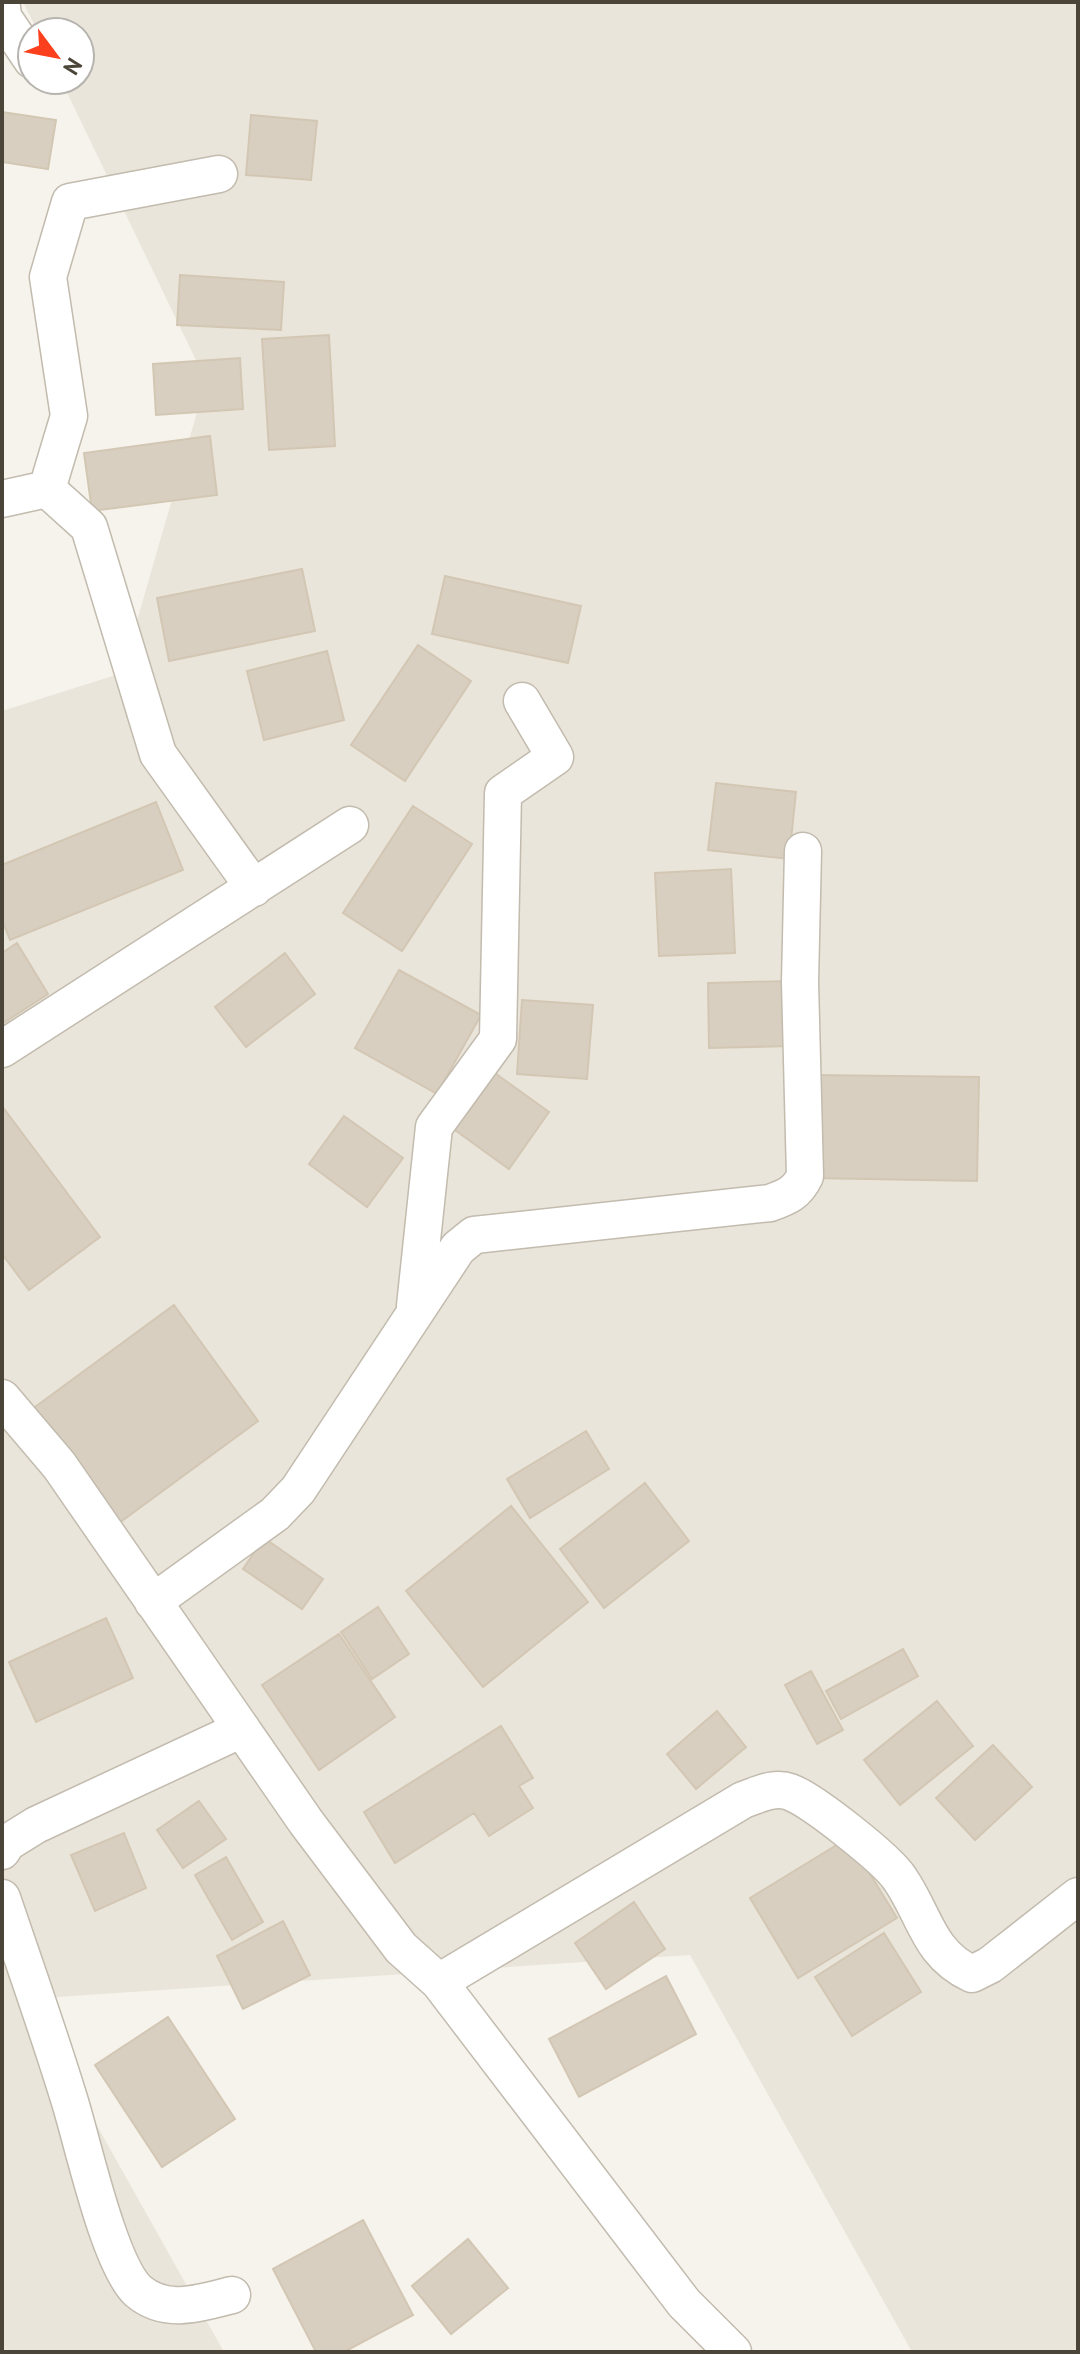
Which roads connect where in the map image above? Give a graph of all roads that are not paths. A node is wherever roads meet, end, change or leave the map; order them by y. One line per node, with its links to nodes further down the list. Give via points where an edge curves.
1 (2, 7): 2 (street)
2 (16, 36)
3 (219, 174): 4 (street, via 70,202 48,277 69,416)
4 (47, 489): 5 (street); 9 (street, via 89,527 158,754)
5 (2, 499)
6 (522, 701): 11 (street, via 555,757 503,793 498,1039 434,1127)
7 (350, 825): 9 (street)
8 (803, 851): 11 (street, via 805,1176 799,1188 770,1203 474,1235 458,1248)
9 (254, 888): 10 (street)
10 (2, 1049)
11 (415, 1312): 13 (street, via 298,1490 275,1514)
12 (2, 1398): 13 (street, via 59,1465)
13 (153, 1602): 14 (street)
14 (242, 1729): 15 (street, via 36,1825); 18 (street, via 401,1948)
15 (2, 1851)
16 (1078, 1896): 18 (street, via 972,1974 938,1950 900,1878 882,1858 806,1800 774,1790 743,1800)
17 (2, 1898): 19 (street, via 124,2274 140,2292 184,2307)
18 (439, 1982): 20 (street, via 684,2303)
19 (232, 2295)
20 (733, 2352)

